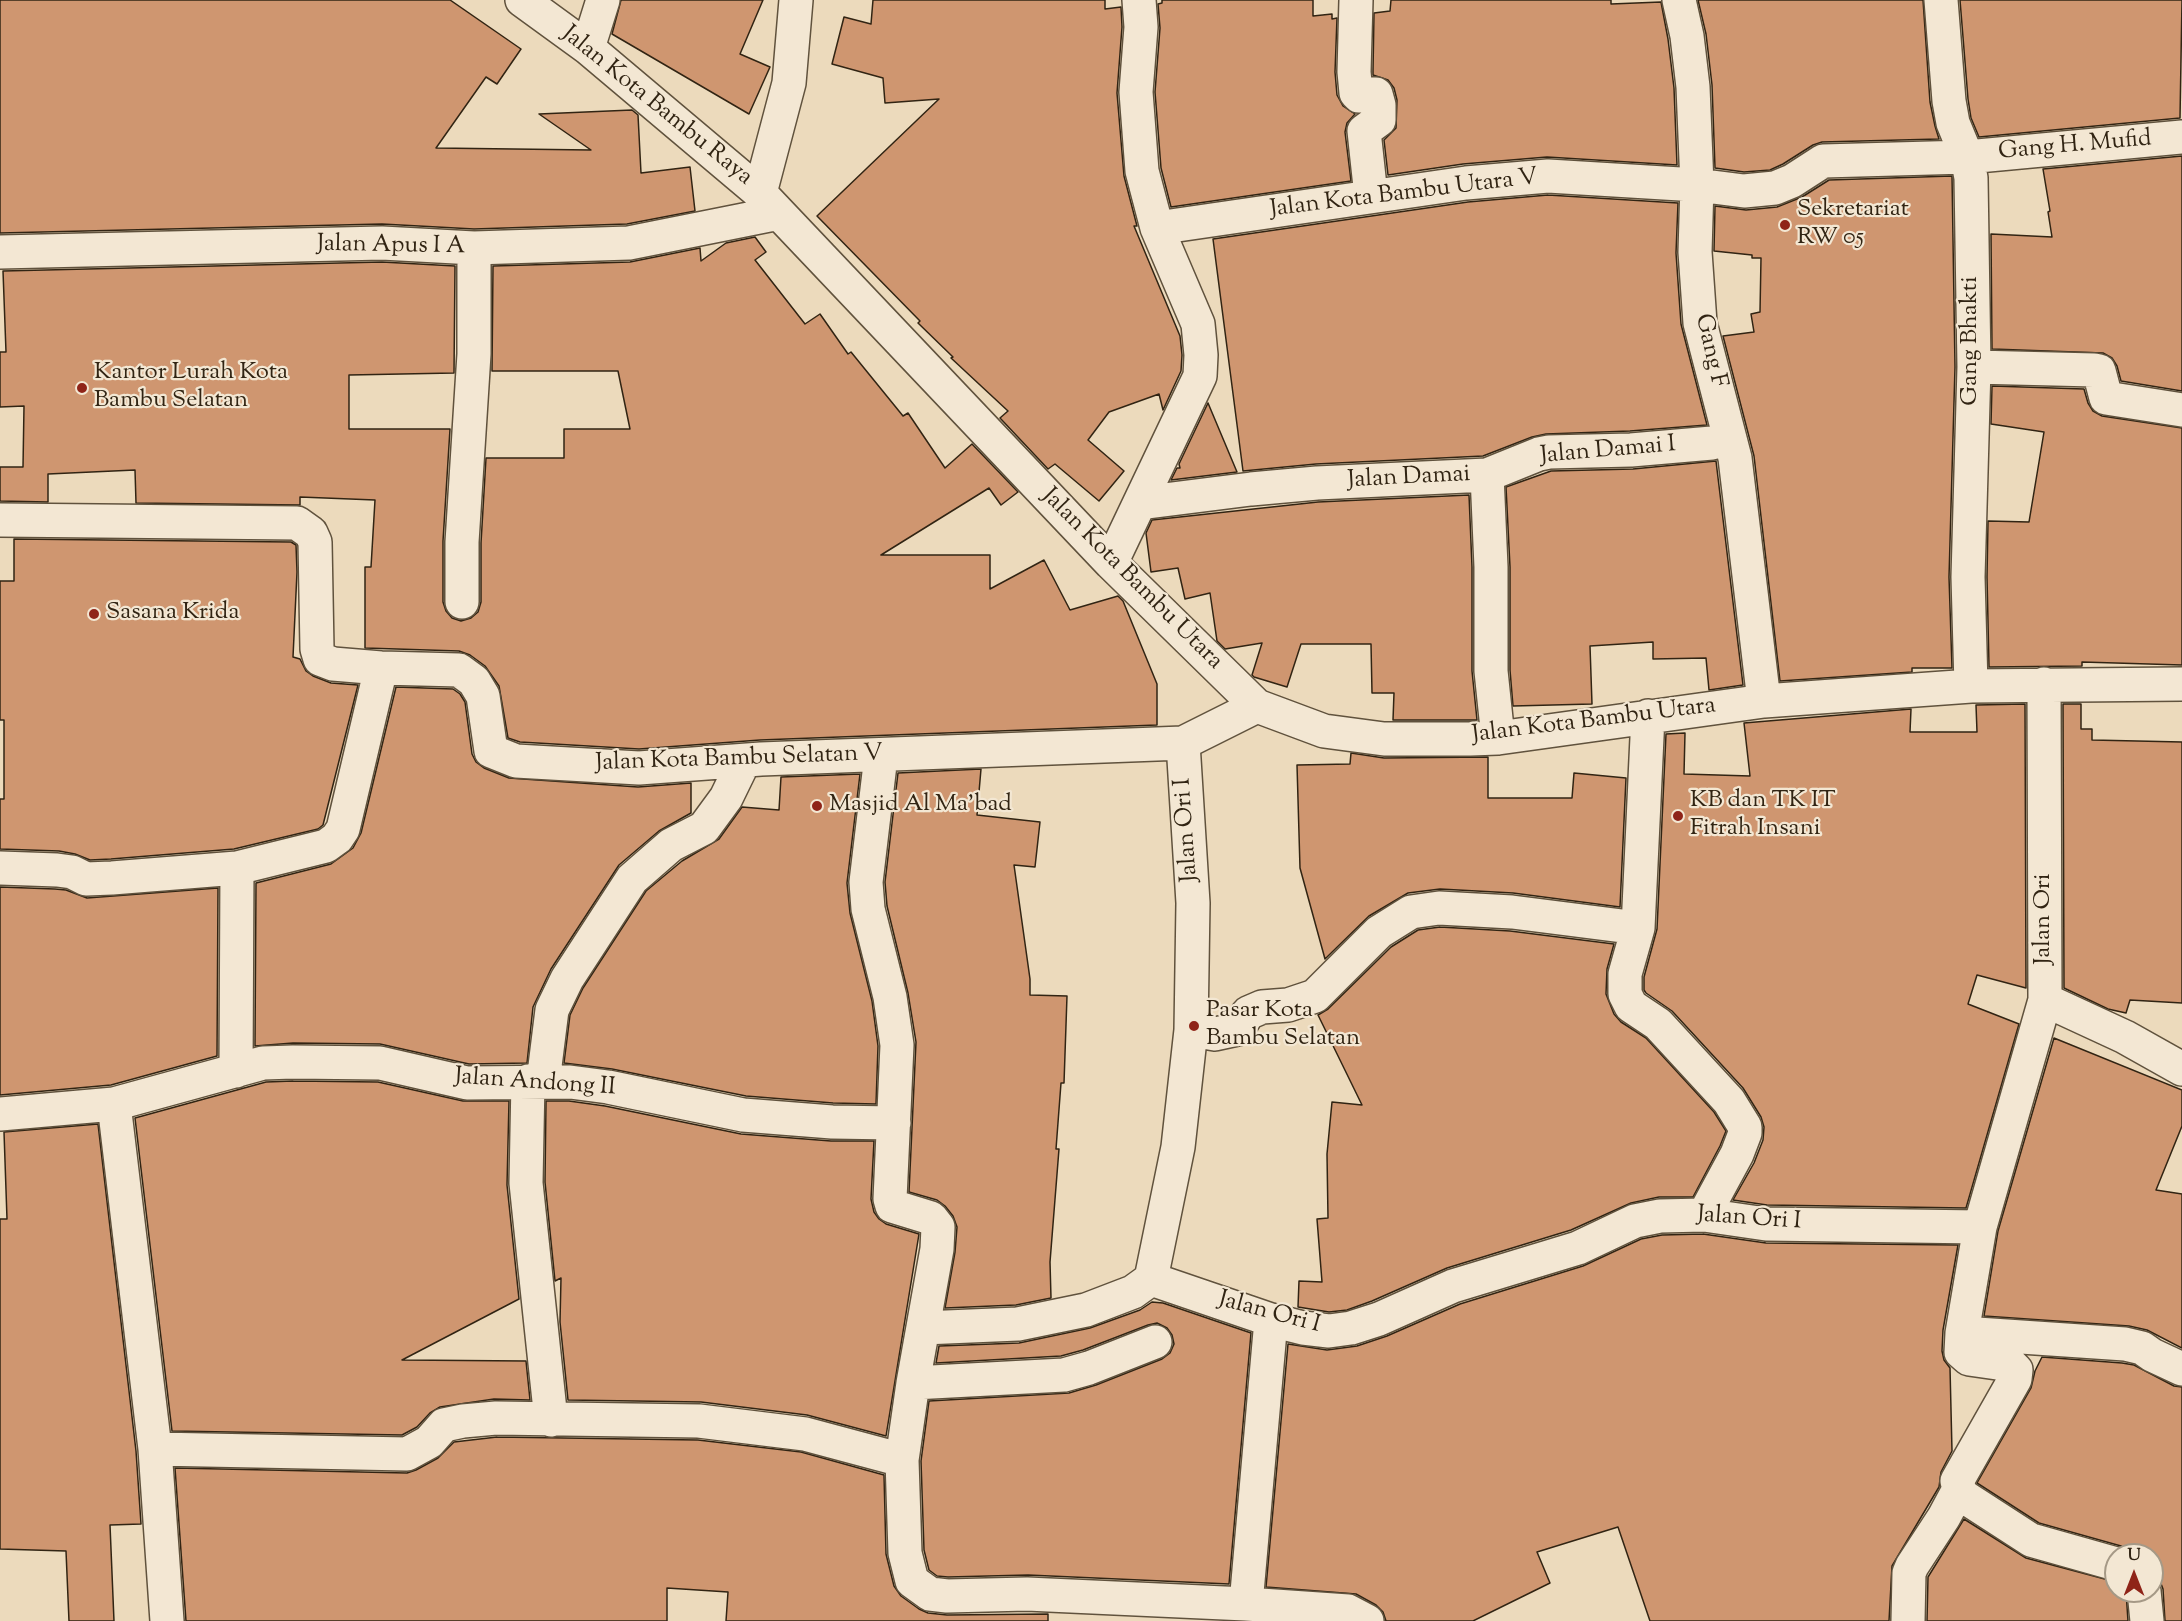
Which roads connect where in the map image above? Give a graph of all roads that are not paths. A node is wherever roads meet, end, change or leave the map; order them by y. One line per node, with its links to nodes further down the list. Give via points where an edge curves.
1 (522, 0): 8 (street, Jalan Kota Bambu Raya)
2 (603, 0): 8 (street)
3 (796, 0): 13 (street, via 789,83)
4 (1139, 0): 14 (street, via 1136,92 1142,171)
5 (1356, 0): 12 (street, via 1356,93 1376,94 1379,105 1379,120 1364,131)
6 (1679, 0): 11 (street, Gang F, via 1693,87)
7 (1941, 0): 10 (street, Gang Bhakti, via 1949,101)
8 (588, 48): 13 (street, Jalan Kota Bambu Raya)
9 (2182, 136): 10 (street, Gang H. Mufid)
10 (1967, 157): 11 (street, Jalan Kota Bambu Utara V, via 1823,161 1792,182 1762,190); 17 (street, Gang Bhakti, via 1971,178)
11 (1697, 185): 12 (street, Jalan Kota Bambu Utara V, via 1548,176); 19 (street, Gang F, via 1695,252 1700,323)
12 (1371, 196): 14 (street, Jalan Kota Bambu Utara V)
13 (770, 203): 15 (street, Jalan Apus I A, via 629,243); 23 (street, Jalan Kota Bambu Utara)
14 (1157, 228): 21 (street, via 1198,324 1200,376)
15 (474, 248): 16 (street, Jalan Apus I A, via 382,243); 24 (street, via 474,354)
16 (0, 252)
17 (1974, 367): 18 (street, via 2099,371 2106,398); 28 (street, Gang Bhakti, via 1968,577)
18 (2182, 410)
19 (1730, 439): 20 (street, Jalan Damai I, via 1631,450 1549,452); 29 (street, Gang F, via 1736,458)
20 (1487, 475): 21 (street, Jalan Damai, via 1317,483); 32 (street, Jalan Damai, via 1491,670)
21 (1140, 503): 23 (street)
22 (0, 520): 25 (street, Jalan Kota Bambu Selatan V, via 297,523 311,533 315,542 320,659 333,664)
23 (1111, 563): 30 (street, Jalan Kota Bambu Utara)
24 (462, 602)
25 (381, 668): 35 (street, Jalan Kota Bambu Selatan V, via 459,670 474,681 483,696 491,751 516,761 639,768); 37 (street, via 343,829 337,838 326,846)
26 (2044, 684): 27 (street, Jalan Kota Bambu Utara); 28 (street, Jalan Kota Bambu Utara); 39 (street, Jalan Ori)
27 (2182, 684)
28 (1971, 686): 29 (street, Jalan Kota Bambu Utara)
29 (1764, 701): 31 (street, Jalan Kota Bambu Utara)
30 (1257, 706): 32 (street, Jalan Kota Bambu Utara, via 1324,731 1384,739); 33 (street, Jalan Kota Bambu Selatan V)
31 (1648, 716): 32 (street, Jalan Kota Bambu Utara); 38 (street)
32 (1498, 738)
33 (1183, 743): 34 (street, Jalan Kota Bambu Selatan V); 40 (street, Jalan Ori I, via 1193,903)
34 (880, 756): 35 (street, Jalan Kota Bambu Selatan V); 46 (street, via 866,882 868,909 895,1024)
35 (744, 761): 43 (street, via 726,798 704,828 671,845 632,879 567,979 552,1010)
36 (0, 868): 37 (street, via 57,870 86,879)
37 (237, 868): 42 (street)
38 (1638, 928): 40 (street, via 1512,912 1439,908 1411,912 1379,932 1315,996 1288,1005 1262,1007 1248,1013 1238,1029 1215,1034); 47 (street, via 1625,974 1625,994 1631,1006 1658,1024 1729,1101 1745,1127 1737,1154)
39 (2045, 1000): 41 (street, Jalan Ori, via 2125,1037); 48 (street)
40 (1191, 1030): 49 (street, Jalan Ori I, via 1178,1147)
41 (2182, 1070)
42 (236, 1071): 43 (street, Jalan Andong II, via 262,1063 380,1063 467,1083); 44 (street, Jalan Andong II)
43 (536, 1081): 46 (street, Jalan Andong II, via 608,1087 743,1115); 56 (street, via 526,1183)
44 (114, 1104): 45 (street, Jalan Andong II); 57 (street)
45 (0, 1114)
46 (894, 1123): 51 (street, via 889,1191 892,1206 931,1218 938,1227)
47 (1704, 1215): 48 (street, Jalan Ori I, via 1766,1224); 50 (street, Jalan Ori I, via 1635,1221 1578,1248 1454,1286 1351,1328 1329,1331)
48 (1980, 1227): 52 (street)
49 (1151, 1279): 50 (street, Jalan Ori I); 51 (street, via 1132,1292 1086,1310 1018,1324)
50 (1271, 1320): 62 (street)
51 (922, 1328): 55 (street)
52 (1962, 1333): 54 (street, via 2125,1344 2142,1348); 59 (street, via 1961,1352 1969,1359 2011,1365 2016,1370 2015,1379 1957,1481)
53 (1155, 1342): 55 (street, via 1064,1374)
54 (2182, 1369)
55 (912, 1383): 58 (street)
56 (552, 1420): 57 (street, via 496,1418 444,1425 429,1442 407,1454); 58 (street, via 699,1422 805,1434)
57 (155, 1449): 64 (street)
58 (902, 1460): 63 (street, via 905,1553 912,1581)
59 (1959, 1489): 60 (street, via 1963,1496 2031,1540); 66 (street, via 1909,1573)
60 (2104, 1561)
61 (2145, 1603): 67 (street)
62 (1246, 1604): 63 (street, via 1027,1594); 65 (street, via 1348,1611)
63 (947, 1608)
64 (167, 1621)
65 (1367, 1621)
66 (1908, 1621)
67 (2147, 1621)

